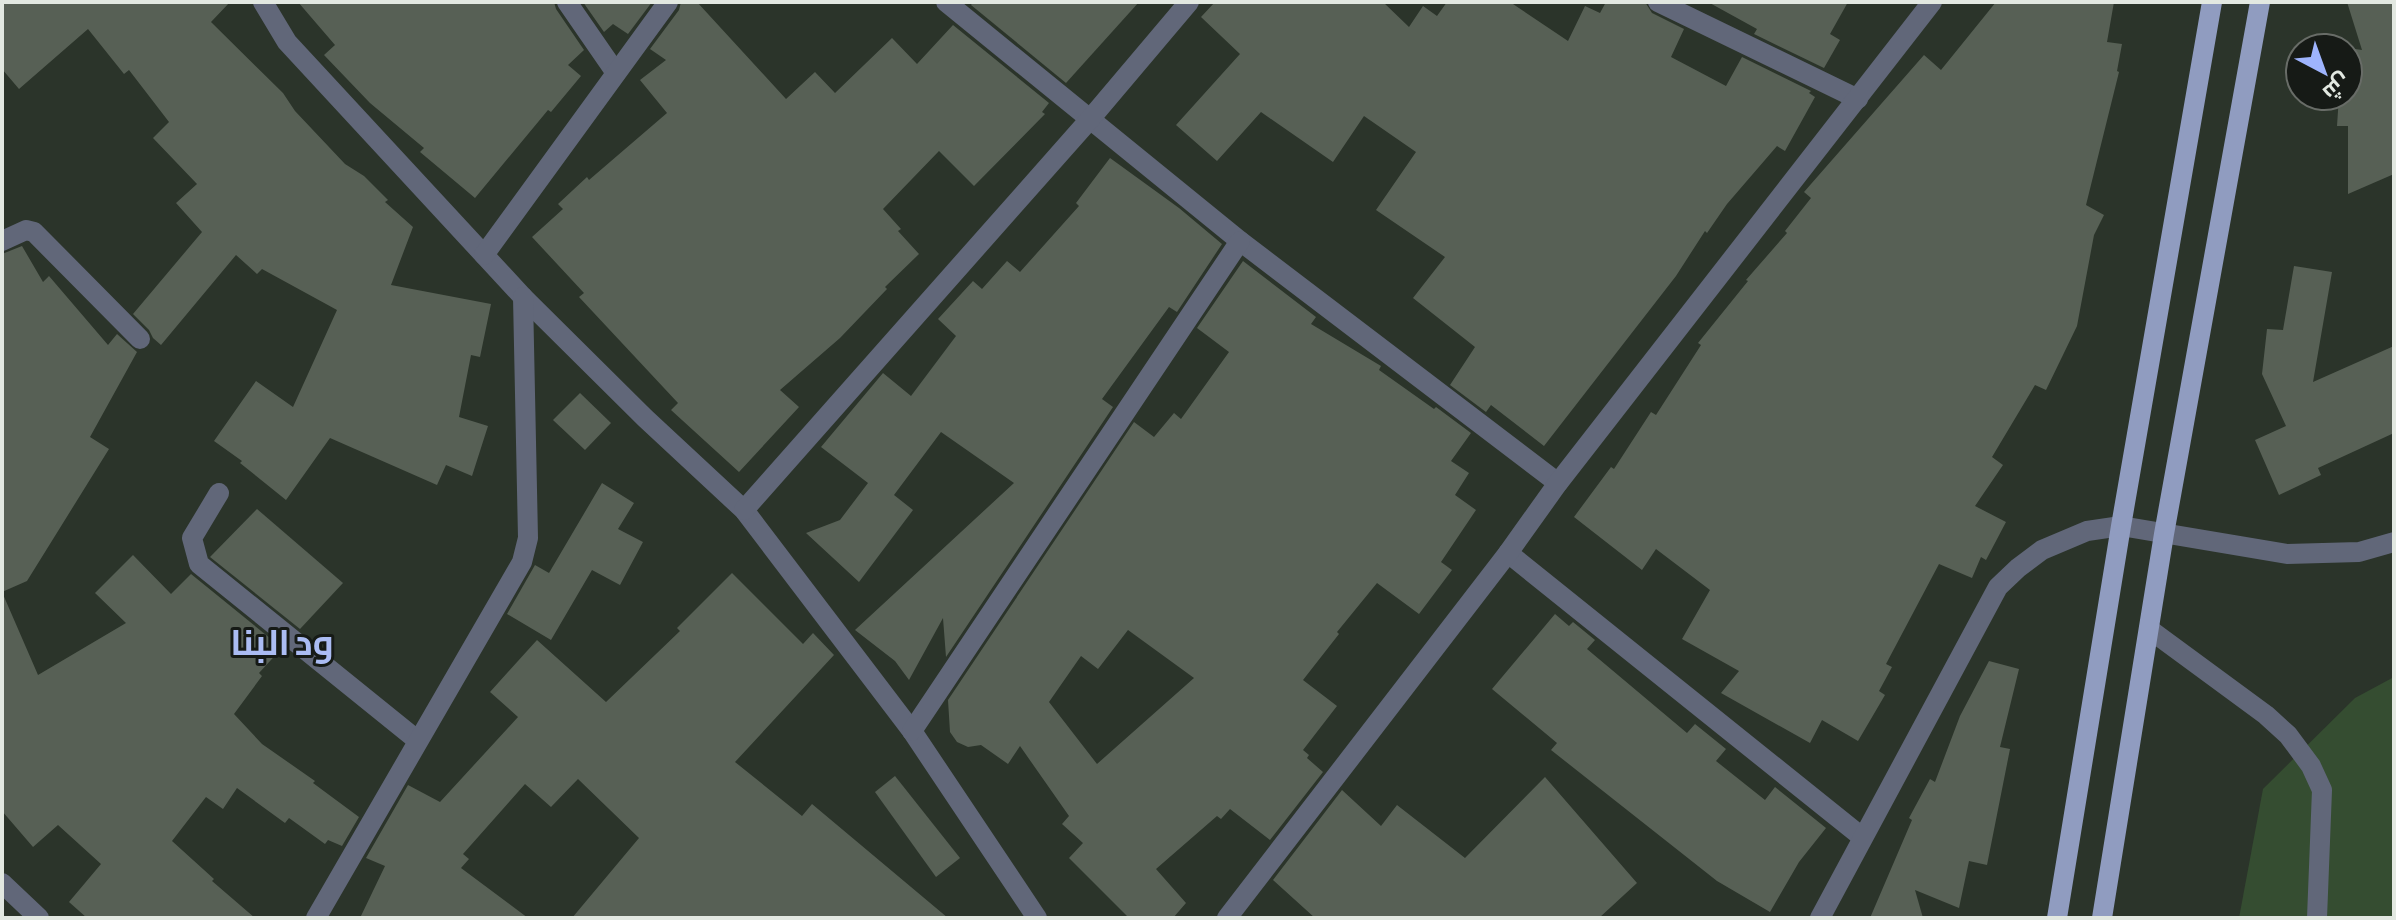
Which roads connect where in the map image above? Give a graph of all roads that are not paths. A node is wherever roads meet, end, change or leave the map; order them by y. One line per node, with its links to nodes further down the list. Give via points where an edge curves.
1 (263, 2): 15 (street, via 287,42)
2 (567, 2): 10 (street)
3 (668, 2): 10 (street)
4 (946, 2): 12 (street)
5 (1189, 2): 12 (street)
6 (1658, 2): 11 (street)
7 (1932, 2): 11 (street)
8 (2212, 2): 21 (main road)
9 (2260, 2): 22 (main road)
10 (616, 73): 15 (street)
11 (1858, 99): 18 (street)
12 (1091, 118): 14 (street); 20 (street)
13 (2, 241): 17 (street, via 26,230 34,232)
14 (1240, 241): 18 (street); 26 (street)
15 (484, 255): 16 (street)
16 (523, 297): 20 (street); 27 (street, via 528,538 522,562)
17 (140, 339)
18 (1558, 483): 24 (street)
19 (219, 493): 27 (street, via 192,538 199,564)
20 (744, 510): 26 (street)
21 (2121, 526): 22 (street); 28 (street, via 2087,531 2042,550 1998,587); 35 (main road)
22 (2164, 534): 23 (street, via 2287,554 2359,552); 25 (main road)
23 (2394, 542)
24 (1508, 553): 28 (street); 33 (street)
25 (2149, 629): 36 (main road); 37 (street, via 2266,715 2311,766 2322,790)
26 (912, 731): 32 (street)
27 (417, 740): 31 (street)
28 (1862, 837): 34 (street)
29 (2, 883): 30 (street)
30 (39, 918)
31 (316, 918)
32 (1037, 918)
33 (1227, 918)
34 (1820, 918)
35 (2057, 918)
36 (2102, 918)
37 (2317, 918)

